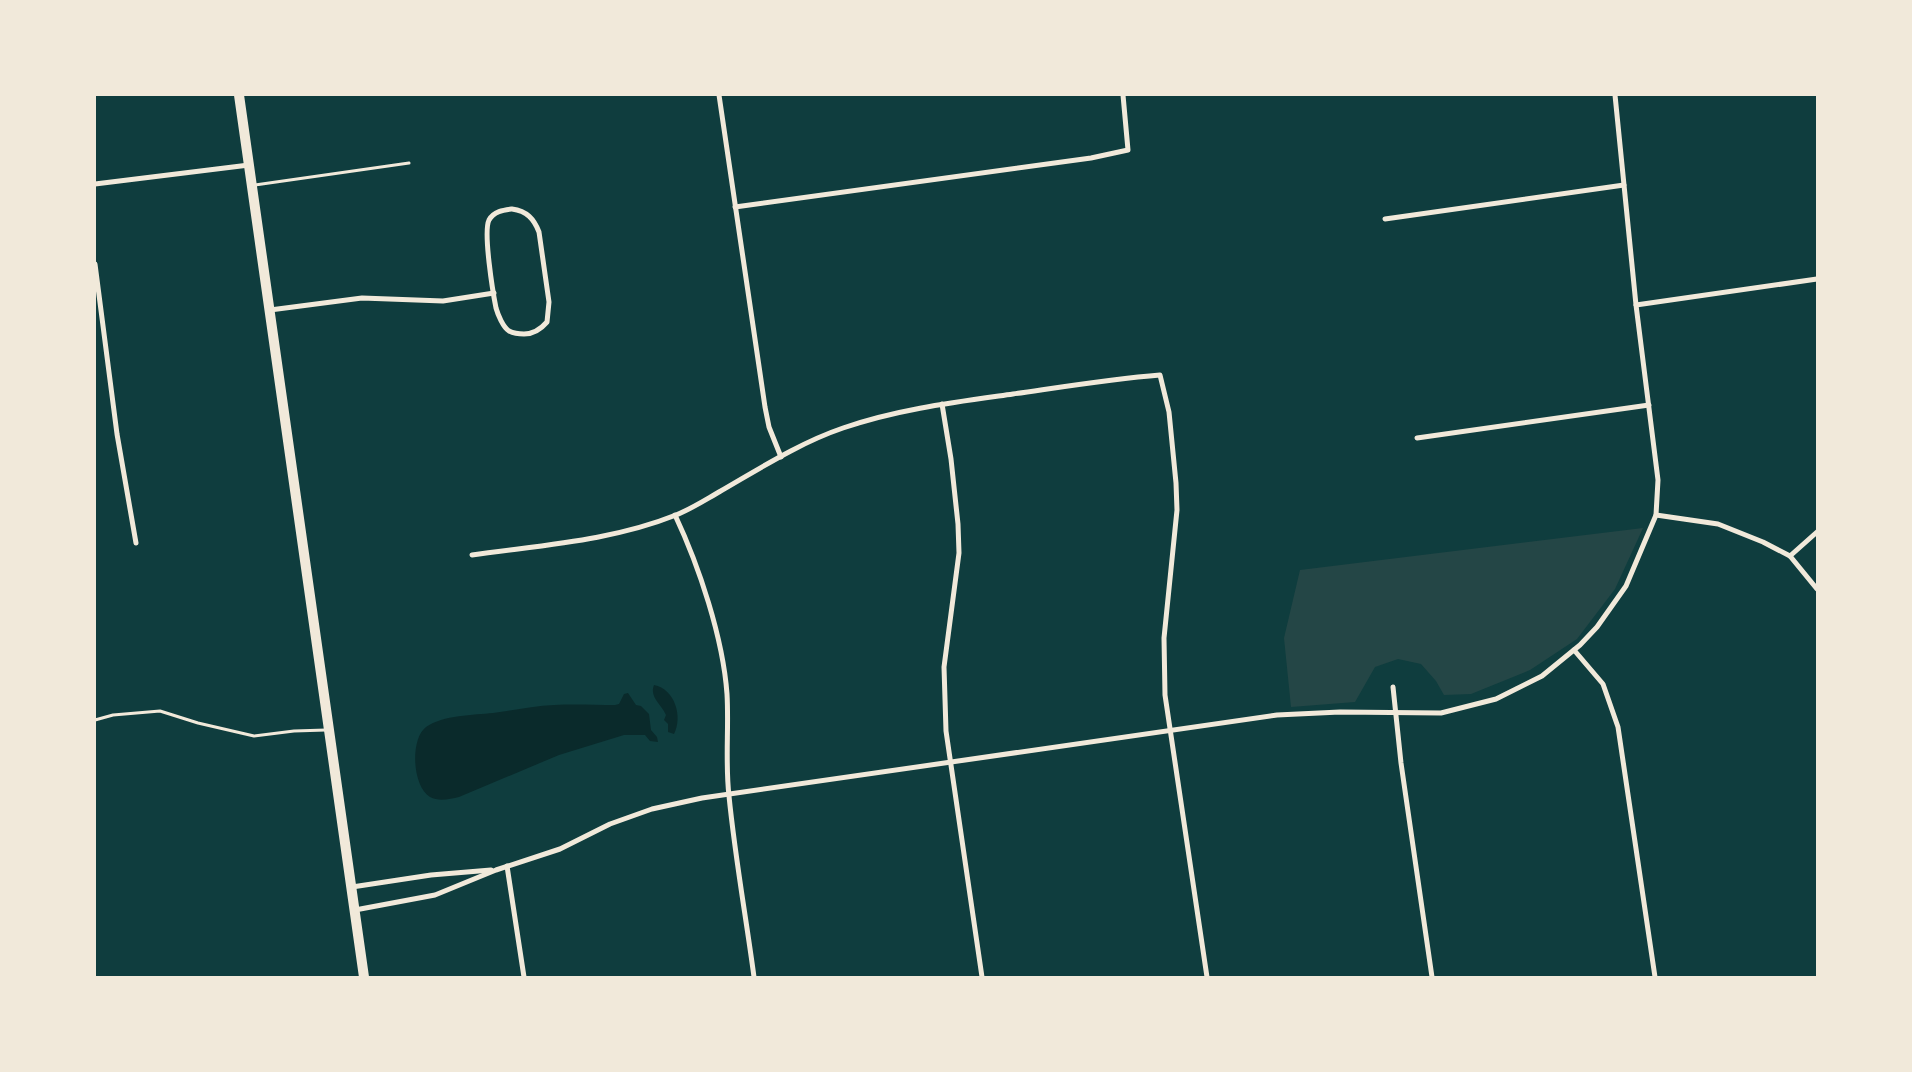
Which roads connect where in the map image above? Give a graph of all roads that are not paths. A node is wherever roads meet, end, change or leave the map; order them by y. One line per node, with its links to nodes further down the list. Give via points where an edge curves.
1 (239, 95): 6 (main road)
2 (719, 95): 10 (street)
3 (1123, 95): 10 (street, via 1128,150 1091,158)
4 (1615, 95): 9 (street)
5 (410, 163): 8 (lane)
6 (249, 165): 7 (street); 8 (main road)
7 (95, 184)
8 (251, 185): 16 (main road)
9 (1624, 185): 11 (street); 15 (street)
10 (735, 207): 20 (street, via 765,407)
11 (1385, 219)
12 (95, 264): 24 (street, via 117,434)
13 (1817, 279): 15 (street)
14 (494, 293): 14 (street, via 496,309 509,331 535,332 547,322 549,302 539,232 535,221 520,210 503,210 489,220 488,242); 16 (street, via 443,301 362,298)
15 (1636, 305): 18 (street)
16 (269, 310): 32 (main road)
17 (942, 404): 20 (street, via 842,428); 33 (street, via 1160,375 1169,412 1177,510 1164,638); 34 (street, via 951,459 959,553 944,667 946,731)
18 (1648, 405): 19 (street); 22 (street, via 1658,480)
19 (1417, 438)
20 (781, 457): 21 (street)
21 (675, 515): 25 (street, via 590,540); 35 (street, via 702,584 724,672 728,714)
22 (1656, 515): 26 (street, via 1718,524); 28 (street, via 1626,586 1597,627)
23 (1817, 532): 26 (street)
24 (136, 543)
25 (472, 556)
26 (1790, 556): 27 (street)
27 (1817, 589)
28 (1574, 650): 30 (street, via 1542,676 1496,699 1441,713); 46 (street, via 1603,684 1618,727)
29 (1393, 688): 30 (street)
30 (1396, 713): 33 (street, via 1301,713); 45 (street)
31 (95, 720): 32 (lane, via 160,711 254,736)
32 (329, 730): 38 (main road)
33 (1170, 730): 34 (street); 44 (street)
34 (951, 761): 35 (street); 43 (street)
35 (728, 794): 36 (street, via 652,809 610,824 560,849); 42 (street)
36 (507, 866): 37 (street); 41 (street)
37 (496, 870): 38 (street, via 431,875); 39 (street, via 435,895)
38 (352, 887): 39 (main road)
39 (355, 910): 40 (main road)
40 (364, 977)
41 (524, 977)
42 (754, 977)
43 (982, 977)
44 (1207, 977)
45 (1432, 977)
46 (1654, 977)

